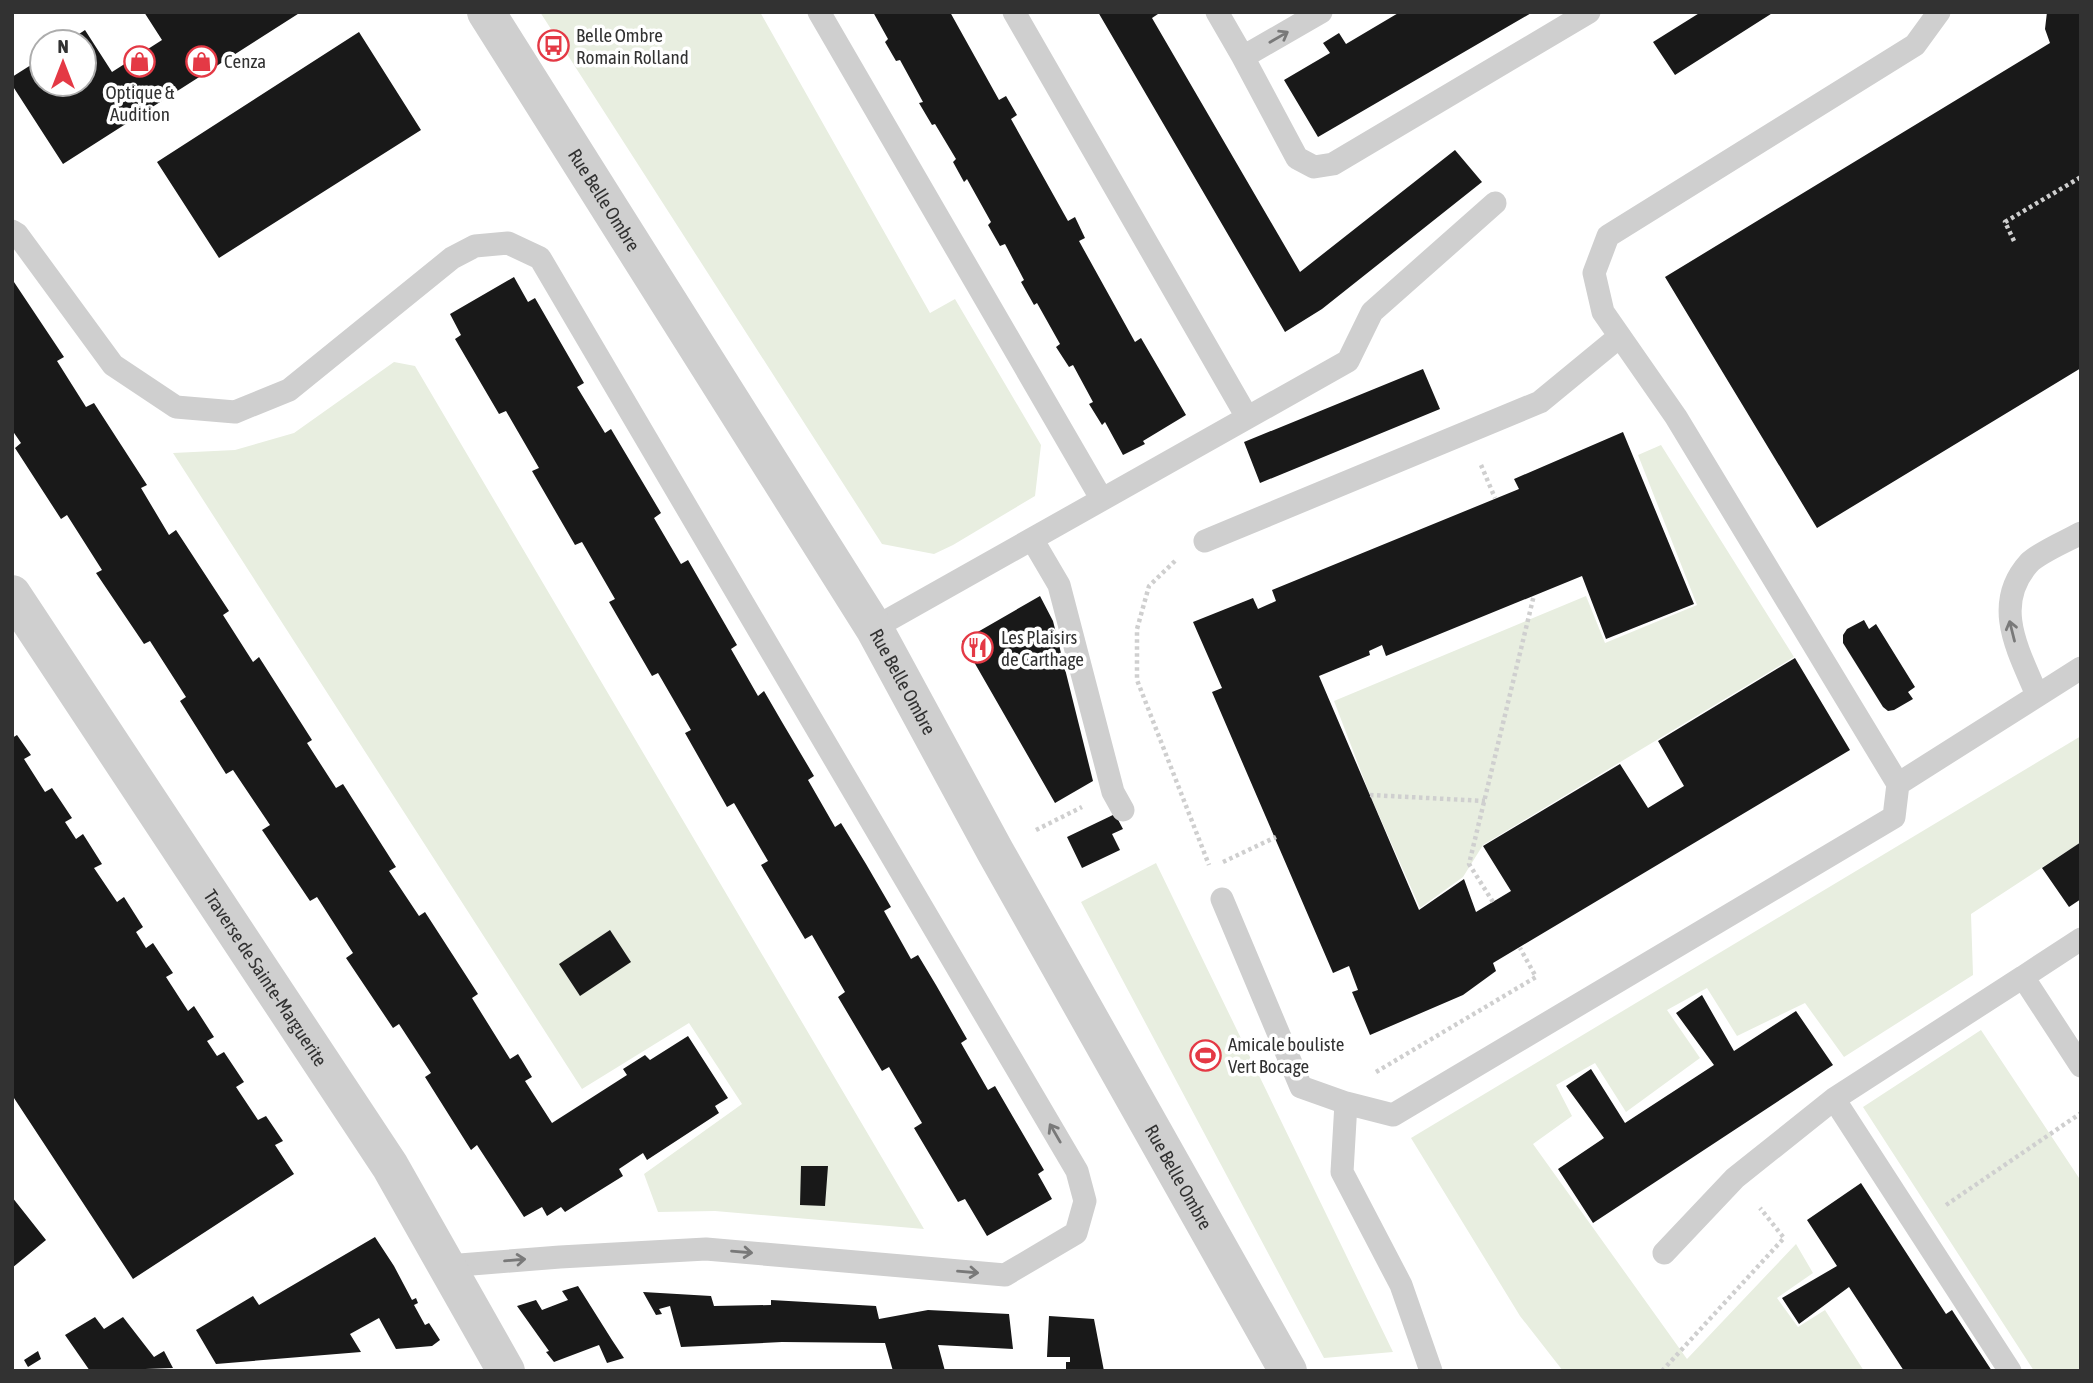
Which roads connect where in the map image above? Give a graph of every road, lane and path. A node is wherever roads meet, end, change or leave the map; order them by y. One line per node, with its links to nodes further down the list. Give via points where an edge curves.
1 (486, 12): 21 (street, Rue Belle Ombre)
2 (819, 12): 15 (lane)
3 (1014, 12): 14 (lane)
4 (1217, 12): 8 (lane)
5 (1321, 12): 8 (lane, one-way to 5)
6 (1589, 12): 8 (lane, via 1333,164 1314,167 1297,158)
7 (1939, 12): 13 (lane, via 1915,45 1608,236 1594,273 1603,312)
8 (1243, 57)
9 (2081, 177): 12 (path, via 2005,222)
10 (1495, 203): 14 (lane, via 1371,312 1348,361)
11 (12, 231): 42 (lane, one-way to 11, via 706,1249 1005,1275 1076,1233 1085,1201 1077,1171 540,258 508,243 475,246 452,258 289,390 235,412 176,407 113,365)
12 (2014, 241)
13 (1619, 337): 18 (lane, via 1540,402); 24 (lane, via 1676,417)
14 (1247, 417): 15 (lane)
15 (1101, 498): 17 (lane)
16 (2081, 533): 23 (lane, one-way to 16, via 2009,620 2014,589 2030,563)
17 (1032, 539): 21 (lane); 26 (lane, via 1059,585)
18 (1205, 541): 28 (path, via 1185,552 1149,586 1137,629 1137,680 1210,868)
19 (12, 594): 42 (street, Traverse de Sainte-Marguerite, via 390,1166)
20 (1534, 595): 27 (path)
21 (874, 628): 29 (street, Rue Belle Ombre)
22 (2081, 668): 23 (lane)
23 (2037, 695): 24 (lane)
24 (1898, 784): 37 (lane, via 1894,817 1393,1115)
25 (1370, 795): 27 (path)
26 (1118, 801): 29 (path)
27 (1485, 801): 31 (path, via 1469,864)
28 (1276, 837)
29 (995, 851): 44 (street, Rue Belle Ombre)
30 (1222, 899): 37 (lane, via 1301,1087)
31 (1493, 902)
32 (2081, 939): 34 (lane)
33 (1520, 948): 37 (path, via 1536,977 1368,1077)
34 (2023, 977): 35 (lane); 36 (lane)
35 (2081, 1066)
36 (1834, 1099): 39 (lane); 40 (lane)
37 (1346, 1103): 45 (lane, via 1342,1172 1401,1285)
38 (2081, 1113): 40 (path)
39 (1735, 1178): 41 (lane); 46 (path, via 1784,1238)
40 (1916, 1226): 47 (lane)
41 (1664, 1254)
42 (447, 1266): 43 (street, Traverse de Sainte-Marguerite)
43 (506, 1371)
44 (1289, 1371)
45 (1431, 1371)
46 (1662, 1371)
47 (2010, 1371)

